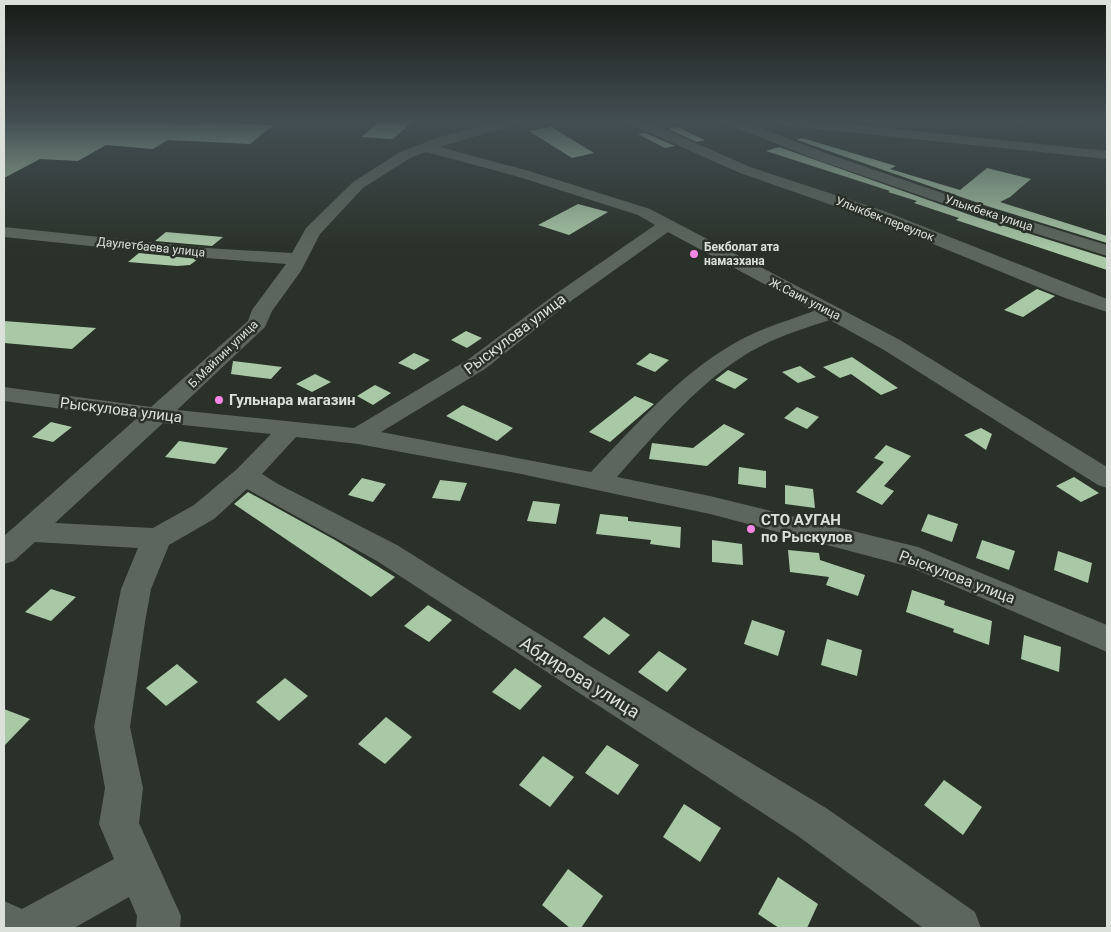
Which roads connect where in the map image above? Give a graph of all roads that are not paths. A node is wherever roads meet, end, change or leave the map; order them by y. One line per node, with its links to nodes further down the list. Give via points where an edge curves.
1 (389, 164): 8 (street, Б.Майлин улица, via 358,185 312,232)
2 (489, 164): 5 (street, Ж.Саин улица, via 644,212)
3 (733, 164): 9 (street, Улыкбек переулок, via 870,212)
4 (846, 164): 7 (street, Улыкбека улица)
5 (667, 224): 10 (street, Ж.Саин улица); 14 (street, Рыскулова улица, via 477,364)
6 (4, 232): 8 (street, Даулетбаева улица)
7 (1107, 251)
8 (298, 259): 12 (street, Б.Майлин улица, via 262,310 258,323)
9 (1107, 306)
10 (832, 312): 16 (street, Ж.Саин улица); 17 (street, via 740,348 698,378)
11 (4, 394): 12 (street, Рыскулова улица)
12 (158, 415): 13 (street, Рыскулова улица); 18 (street, Б.Майлин улица)
13 (291, 428): 14 (street, Рыскулова улица); 15 (street)
14 (358, 436): 17 (street, Рыскулова улица)
15 (246, 475): 19 (street, via 204,512); 27 (street, Абдирова улица, via 387,554 812,822)
16 (1107, 480)
17 (598, 481): 21 (street, Рыскулова улица, via 710,505 918,558)
18 (28, 531): 19 (street); 20 (street, Б.Майлин улица)
19 (158, 539): 22 (street, via 136,589 112,727 124,788 119,824)
20 (4, 553)
21 (1107, 639)
22 (138, 869): 25 (street); 26 (street, via 159,916)
23 (4, 923): 24 (street)
24 (12, 928)
25 (31, 928)
26 (158, 928)
27 (960, 928)

